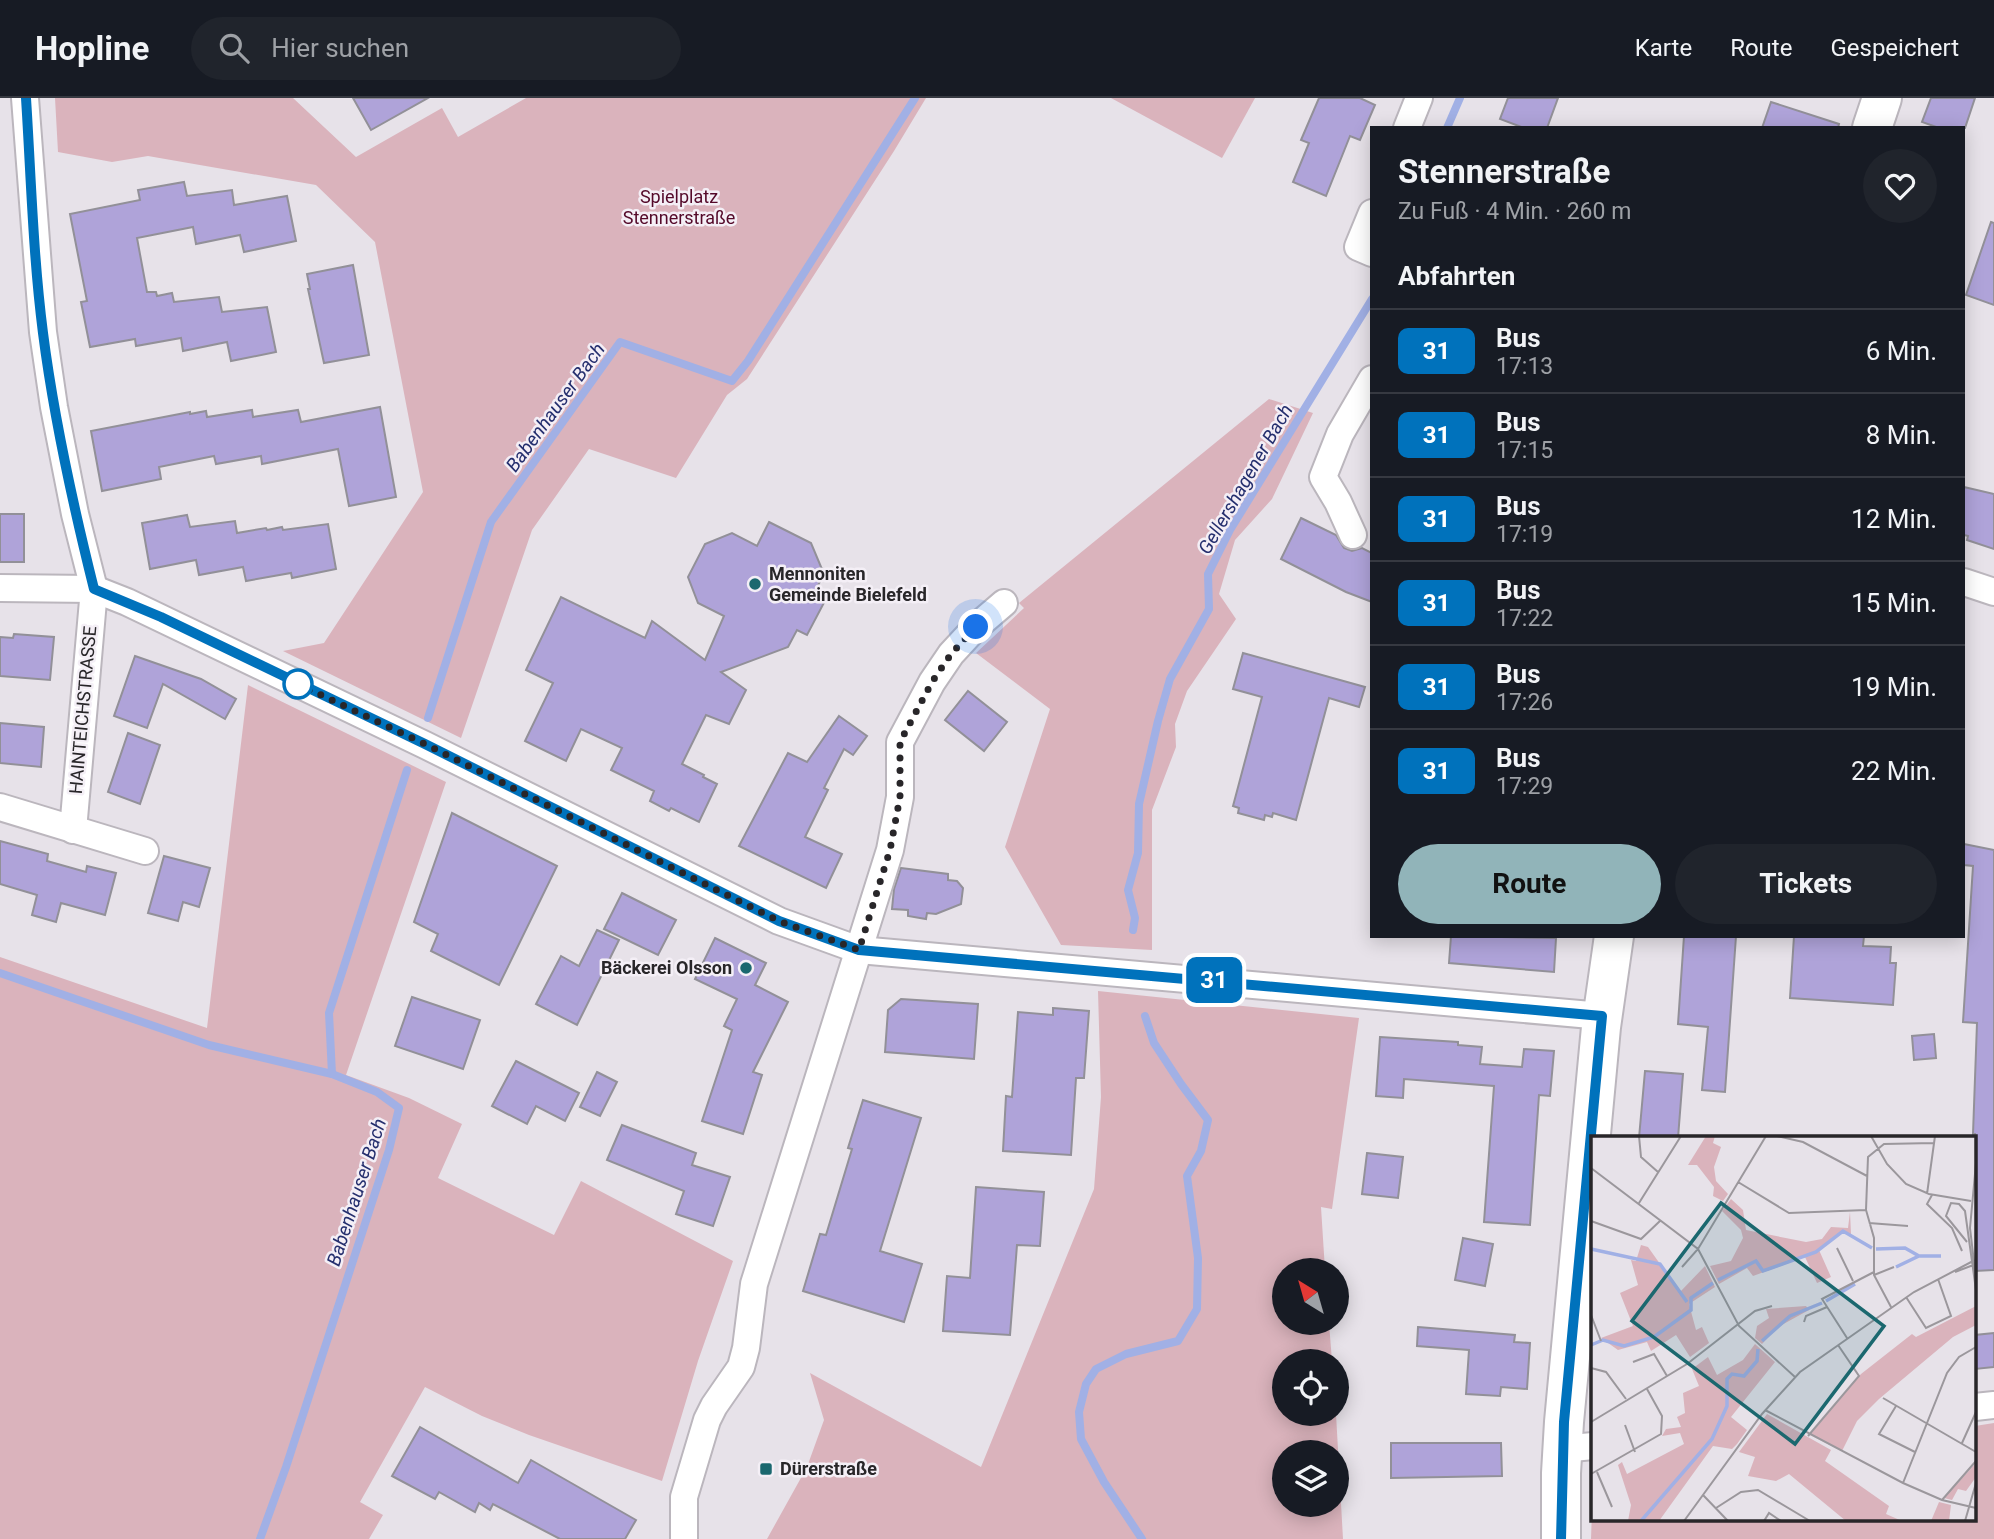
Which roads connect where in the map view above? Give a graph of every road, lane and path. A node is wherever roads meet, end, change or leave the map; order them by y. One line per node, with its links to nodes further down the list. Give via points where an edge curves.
1 (26, 98): 12 (street, HAINTEICHSTRASSE, via 43,332 75,514)
2 (1419, 98): 4 (street)
3 (1882, 98): 5 (street)
4 (1408, 126)
5 (1873, 126)
6 (1370, 218): 7 (street, via 1358,247)
7 (1370, 252)
8 (1370, 382): 9 (street, via 1340,434 1323,477)
9 (1353, 535)
10 (1965, 582): 13 (street)
11 (0, 588): 12 (street)
12 (94, 589): 16 (street, HAINTEICHSTRASSE); 19 (street, via 425,744 779,921)
13 (1994, 592)
14 (1004, 603): 19 (street, via 951,654 900,742 900,797 890,850)
15 (0, 807): 16 (street)
16 (73, 830): 17 (street)
17 (145, 851)
18 (1614, 938): 20 (street)
19 (859, 950): 20 (street); 26 (street, via 754,1284 741,1367 714,1406 690,1475 684,1497)
20 (1602, 1016): 21 (street)
21 (1595, 1136)
22 (1591, 1214): 25 (street)
23 (1994, 1405): 24 (street)
24 (1976, 1407)
25 (1578, 1448): 27 (street)
26 (684, 1539)
27 (1561, 1539)

